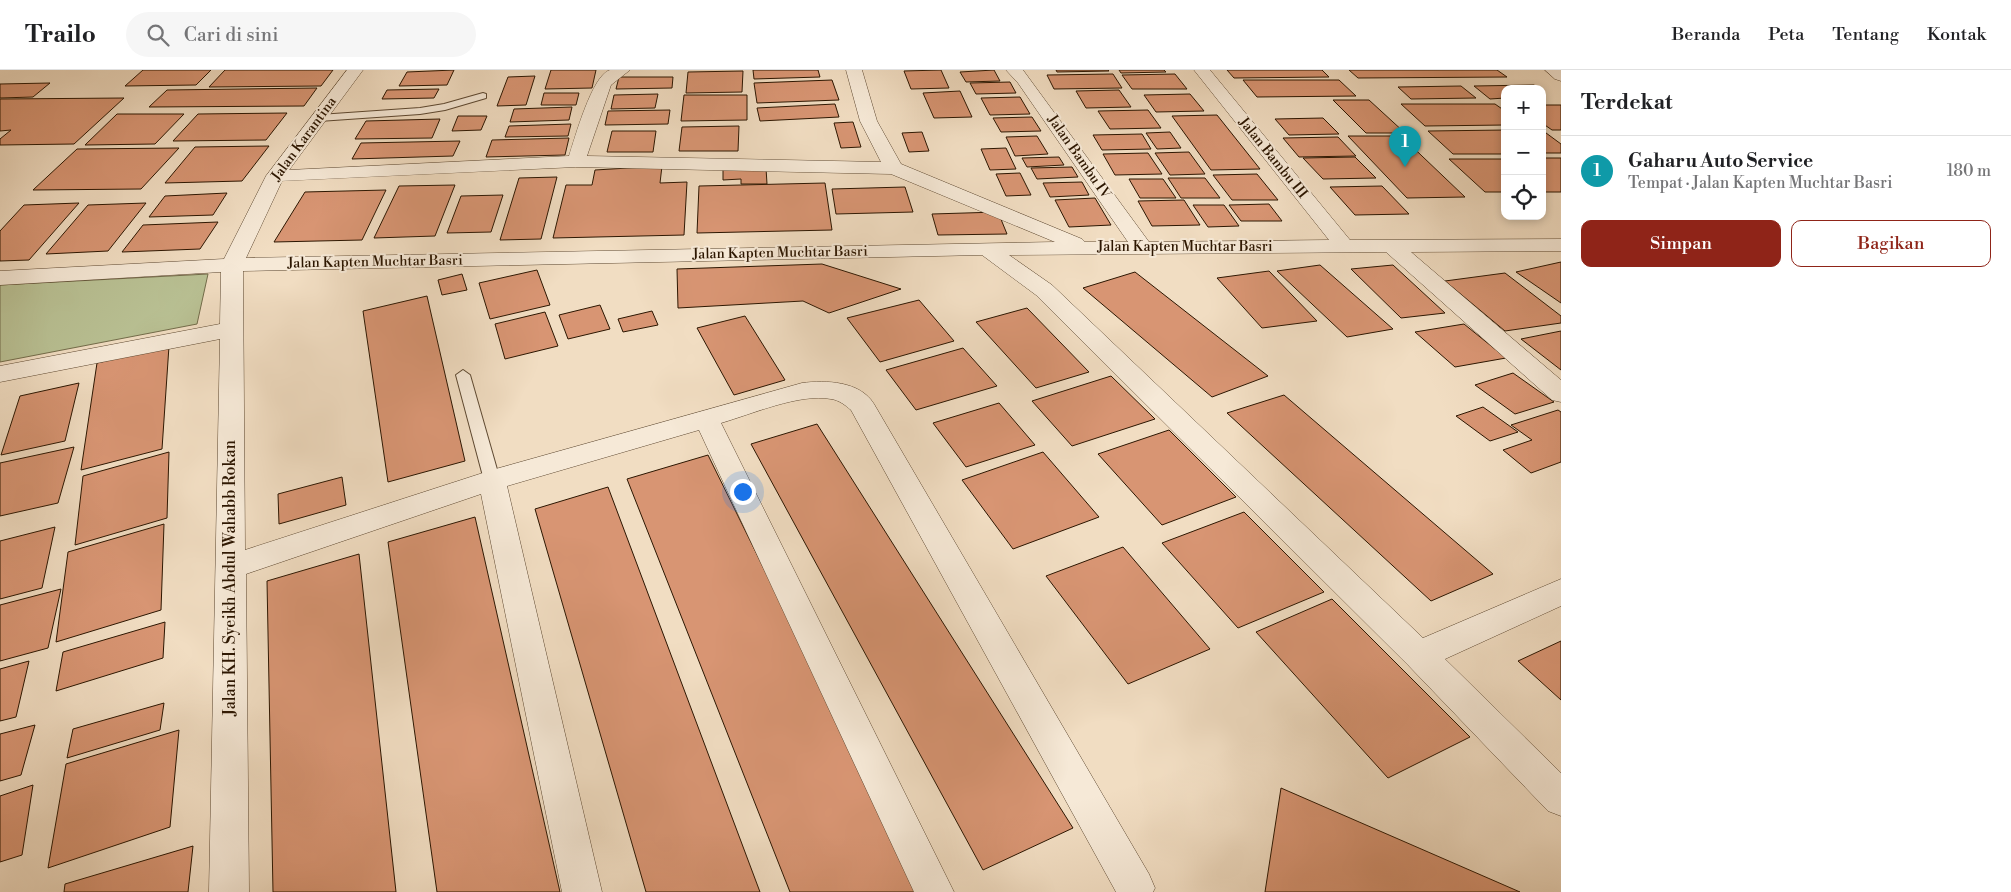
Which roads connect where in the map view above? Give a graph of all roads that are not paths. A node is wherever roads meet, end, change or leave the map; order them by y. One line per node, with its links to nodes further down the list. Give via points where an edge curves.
1 (355, 70): 9 (street, Jalan Karantina)
2 (622, 70): 10 (street, via 603,85)
3 (854, 70): 11 (street, via 864,113 876,141)
4 (1014, 70): 16 (street, Jalan Bambu IV)
5 (1202, 70): 14 (street, Jalan Bambu III)
6 (1553, 70): 7 (street)
7 (1561, 76)
8 (483, 96): 9 (lane, via 420,111)
9 (318, 118): 12 (street, Jalan Karantina)
10 (576, 161): 11 (street); 12 (street)
11 (894, 168): 17 (street)
12 (275, 176): 19 (street, Jalan Karantina)
13 (1561, 245): 15 (street, Jalan Kapten Muchtar Basri)
14 (1344, 246): 15 (street, Jalan Kapten Muchtar Basri); 16 (street, Jalan Kapten Muchtar Basri)
15 (1391, 246): 24 (street)
16 (1142, 247): 17 (street, Jalan Kapten Muchtar Basri)
17 (1086, 248): 18 (street, Jalan Kapten Muchtar Basri)
18 (987, 249): 19 (street, Jalan Kapten Muchtar Basri); 29 (street, via 1044,290)
19 (232, 265): 20 (street, Jalan Kapten Muchtar Basri); 21 (street, Jalan KH. Syeikh Abdul Wahabb Rokan)
20 (0, 278)
21 (232, 329): 22 (street); 27 (street, Jalan KH. Syeikh Abdul Wahabb Rokan)
22 (0, 374)
23 (463, 375): 26 (lane)
24 (1561, 394)
25 (706, 418): 26 (street); 31 (street, via 802,390 840,390 861,404); 34 (street)
26 (492, 480): 27 (street); 33 (street)
27 (230, 567): 32 (street, Jalan KH. Syeikh Abdul Wahabb Rokan)
28 (1561, 592): 29 (street)
29 (1419, 654): 30 (street)
30 (1561, 798)
31 (1134, 891)
32 (229, 892)
33 (582, 892)
34 (934, 892)

